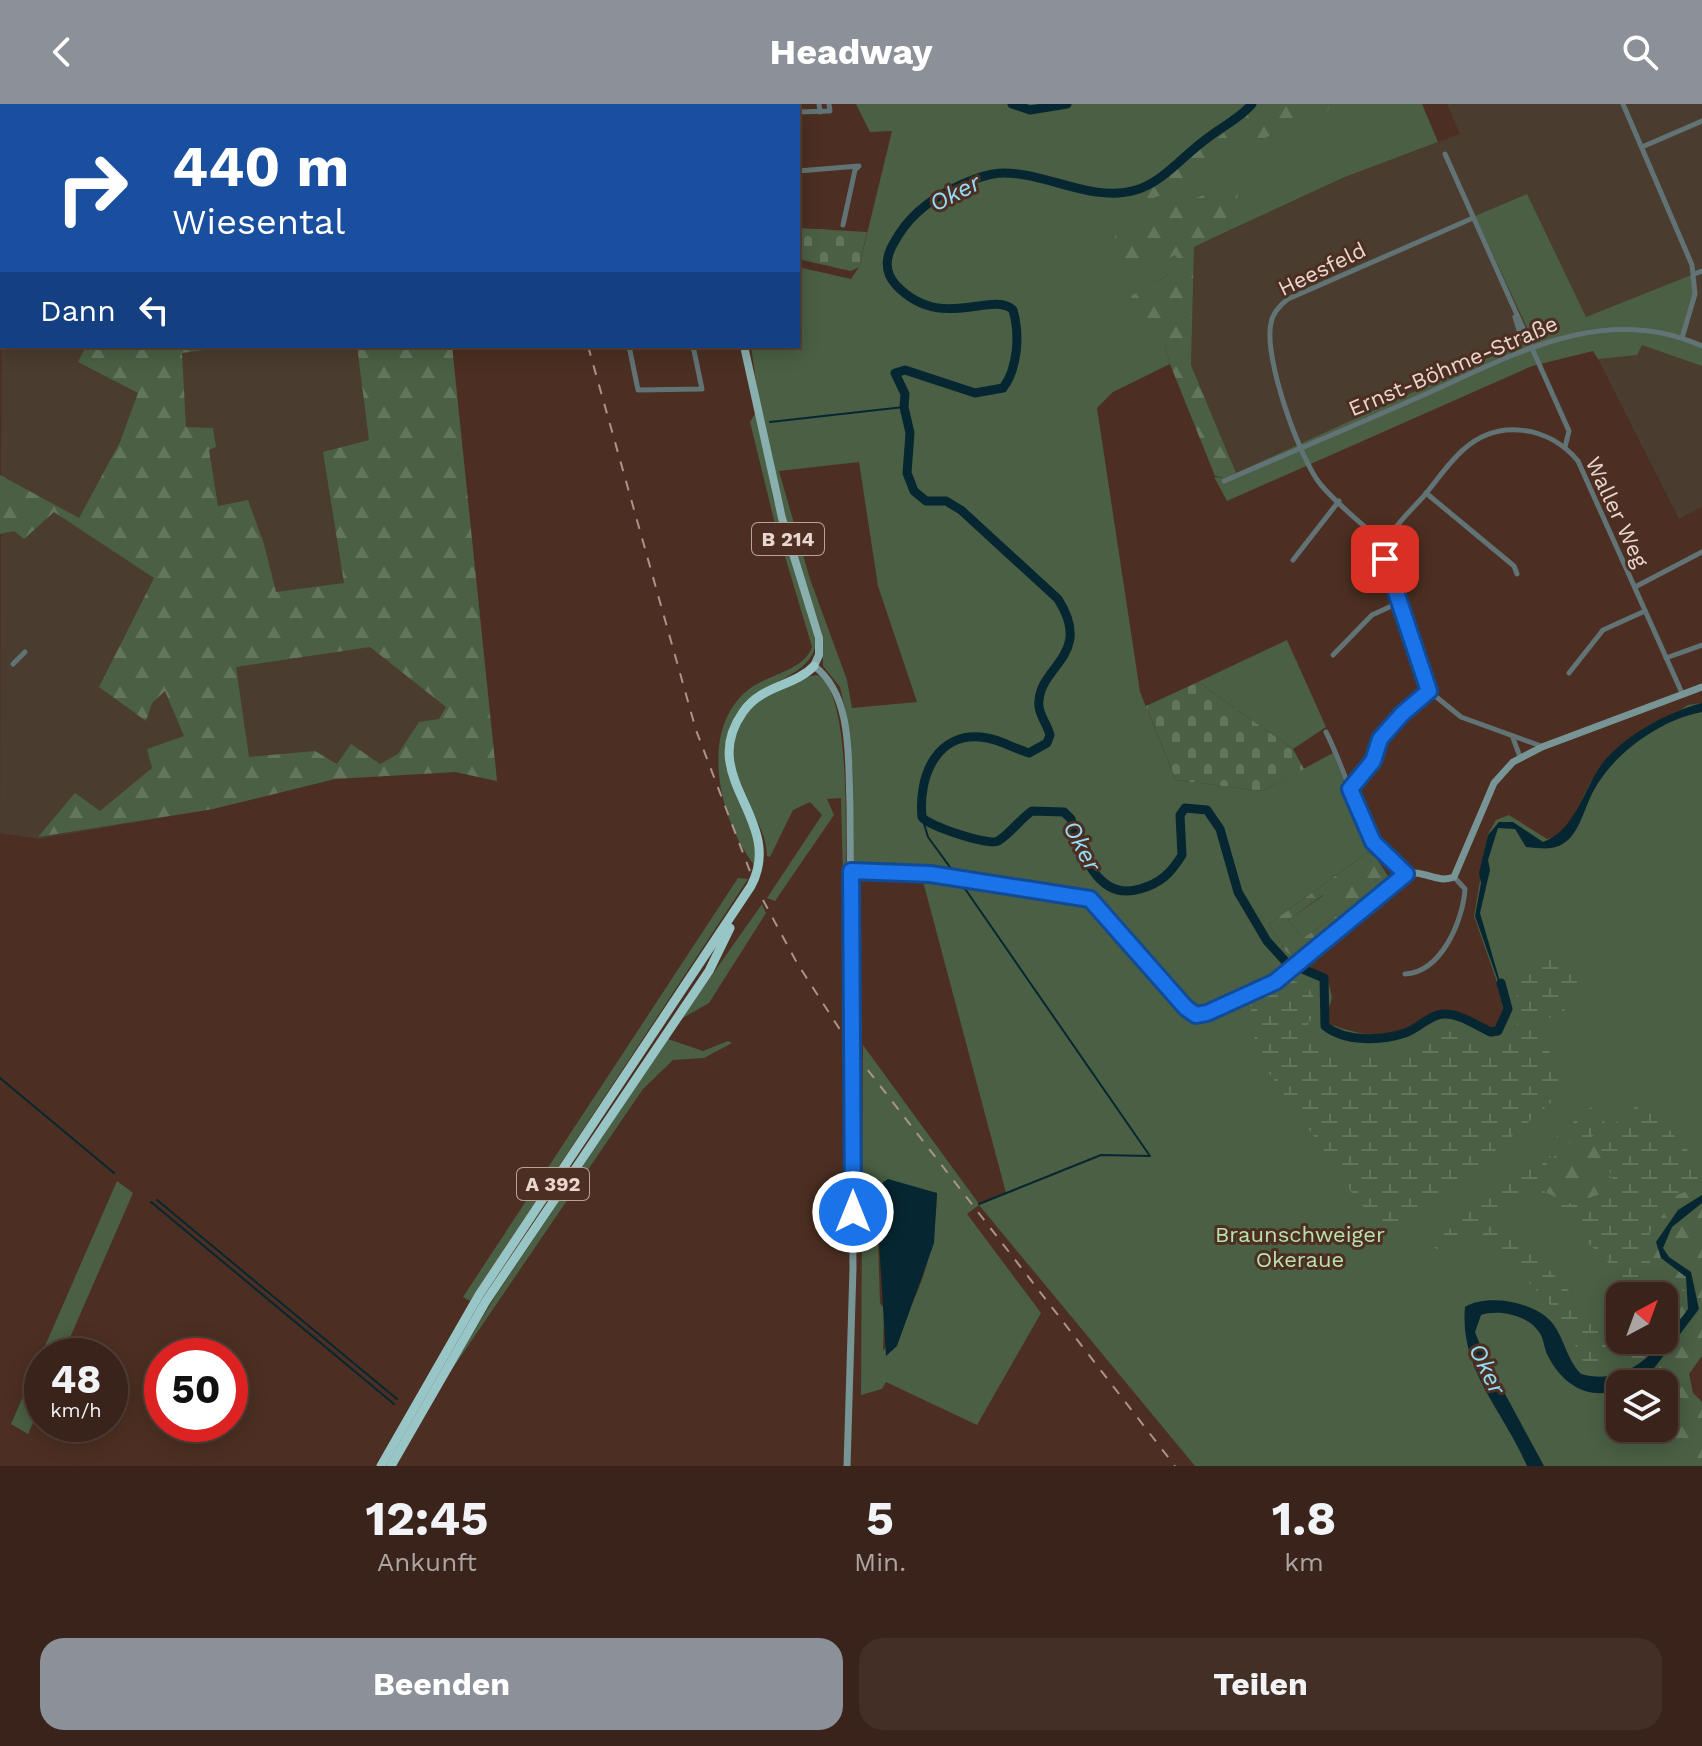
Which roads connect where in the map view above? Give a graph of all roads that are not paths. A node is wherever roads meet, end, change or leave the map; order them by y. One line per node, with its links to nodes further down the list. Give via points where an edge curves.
1 (819, 104): 5 (street)
2 (829, 104): 5 (street, via 830,111)
3 (1623, 104): 7 (street)
4 (800, 112): 5 (street)
5 (820, 112)
6 (1702, 121): 7 (street)
7 (1642, 147): 13 (street)
8 (1445, 154): 10 (street, Waller Weg)
9 (800, 171): 11 (street, via 859,166)
10 (1473, 218): 16 (street, Waller Weg, via 1522,340); 21 (street, Heesfeld, via 1288,299 1276,310 1269,331 1276,370 1298,441)
11 (843, 225)
12 (1702, 271): 13 (street)
13 (1694, 274): 14 (street, via 1693,302)
14 (1682, 338): 15 (street, Ernst-Böhme-Straße); 16 (street, Ernst-Böhme-Straße, via 1642,329 1608,329)
15 (1702, 346)
16 (1532, 347): 20 (street, Waller Weg, via 1569,431); 21 (street, Ernst-Böhme-Straße)
17 (629, 348): 18 (street, via 638,390 671,390 702,389)
18 (693, 348)
19 (744, 348): 37 (main road, B 214, via 779,504 819,638)
20 (1565, 447): 23 (street, via 1532,431 1488,434 1463,449); 29 (street, Waller Weg, via 1588,480)
21 (1305, 448): 22 (street, Ernst-Böhme-Straße); 24 (street, Heesfeld, via 1315,476)
22 (1224, 481)
23 (1426, 493): 25 (street); 28 (street)
24 (1339, 501): 25 (street, Heesfeld); 27 (street)
25 (1385, 544): 30 (street)
26 (1702, 552): 29 (street)
27 (1293, 560)
28 (1517, 574)
29 (1635, 587): 31 (street, Waller Weg)
30 (1398, 603): 34 (street, via 1372,615); 40 (street)
31 (1645, 611): 35 (street, Waller Weg); 38 (street, via 1603,630)
32 (1702, 645): 35 (street)
33 (25, 652): 36 (street)
34 (1333, 655)
35 (1666, 658): 41 (street, Waller Weg)
36 (13, 664)
37 (814, 666): 47 (street, via 832,682 841,711); 50 (highway, via 760,694 733,731 731,775 757,829 762,853)
38 (1569, 673)
39 (1702, 687): 41 (street)
40 (1429, 691): 43 (street, via 1453,712); 46 (street, via 1380,739 1373,761)
41 (1682, 693): 44 (street)
42 (1326, 732): 46 (street)
43 (1513, 737): 44 (street); 45 (street)
44 (1542, 747): 45 (street)
45 (1520, 757): 49 (street, via 1494,783)
46 (1350, 789): 48 (street, via 1373,842)
47 (851, 871): 48 (street, via 930,874 1090,899 1196,1015 1284,975); 54 (street, via 853,1268)
48 (1406, 874): 49 (street)
49 (1450, 879): 51 (street, via 1465,889 1456,930 1428,964)
50 (737, 909): 52 (highway, A 392, via 479,1295); 53 (highway, A 392, via 712,965 494,1288)
51 (1405, 974)
52 (381, 1466)
53 (391, 1466)
54 (847, 1466)

